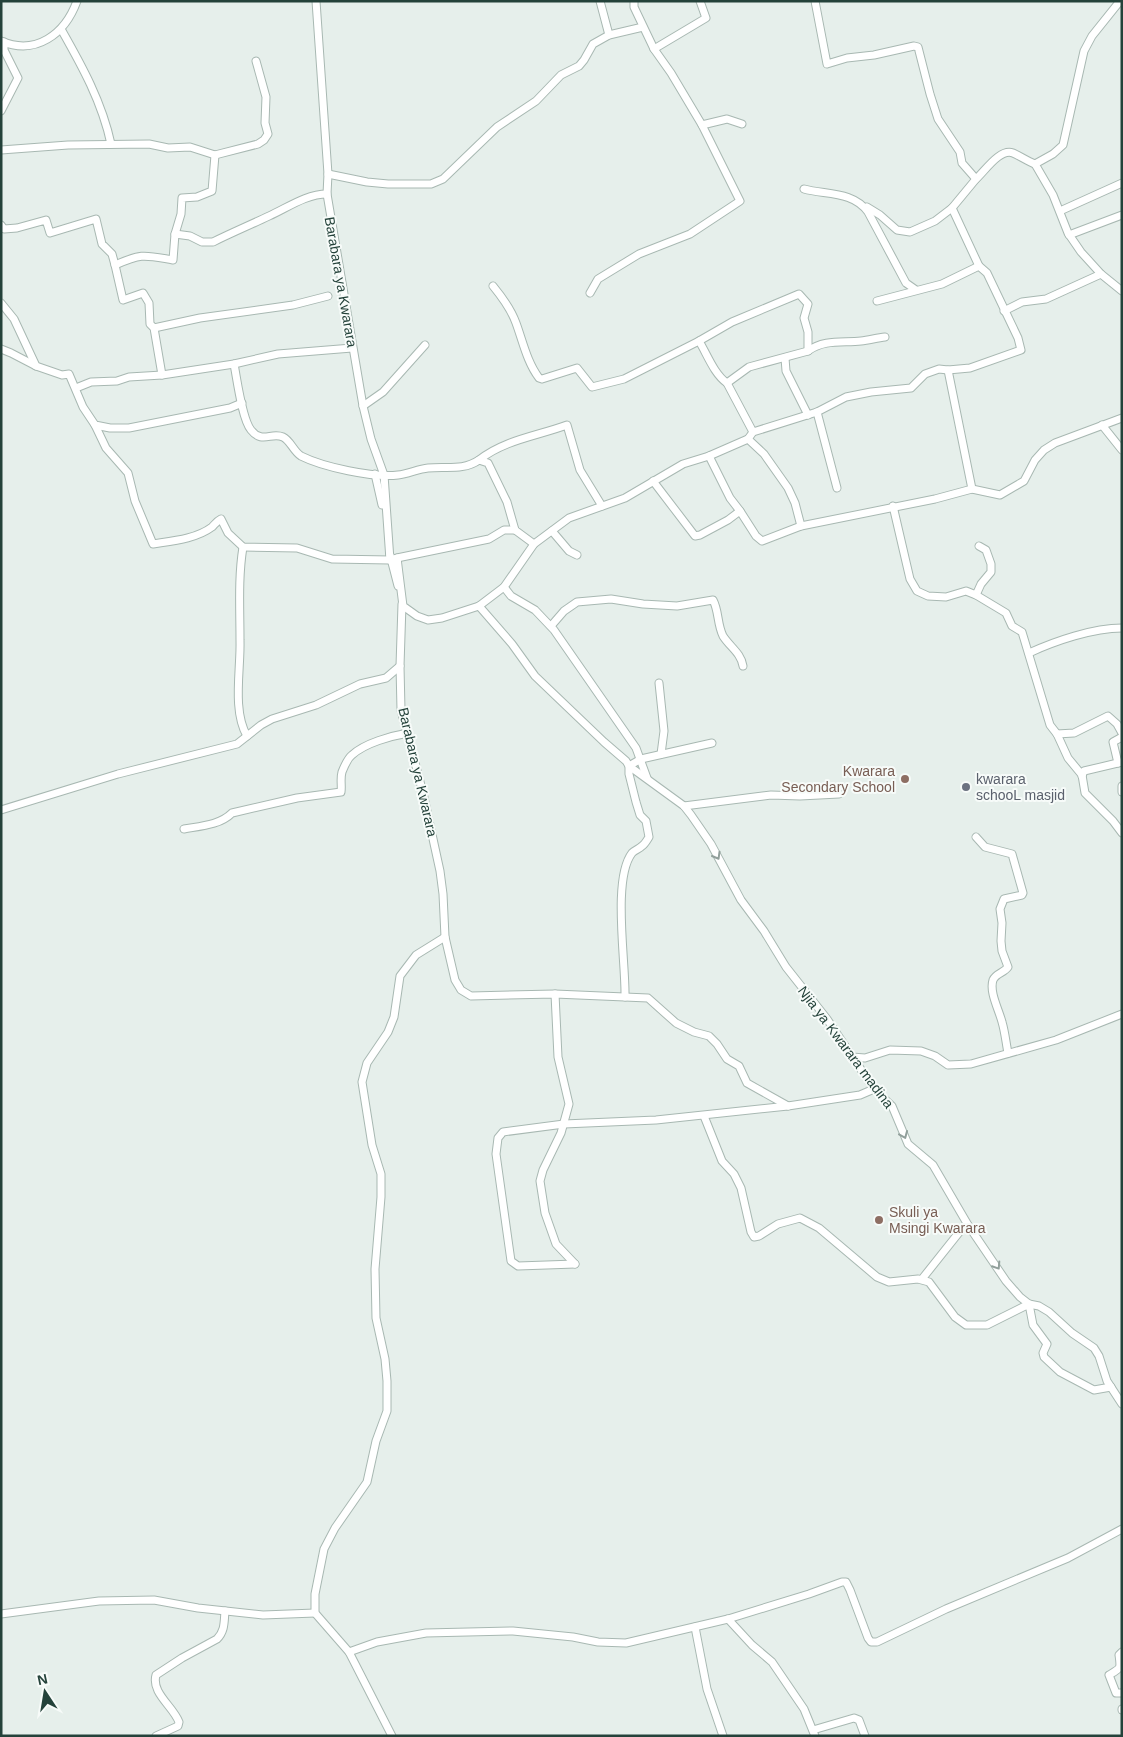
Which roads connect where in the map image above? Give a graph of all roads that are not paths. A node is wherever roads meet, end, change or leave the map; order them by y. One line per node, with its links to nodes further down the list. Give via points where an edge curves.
1 (77, 1): 9 (street)
2 (316, 1): 21 (street, Barabara ya Kwarara)
3 (600, 1): 10 (street)
4 (634, 1): 8 (street)
5 (700, 1): 12 (street, via 706,18)
6 (815, 1): 22 (street, via 827,64 914,46 918,48 938,118 960,152 962,163)
7 (1120, 1): 20 (street, via 1084,51 1063,145)
8 (644, 27): 10 (street); 12 (street)
9 (61, 29): 11 (street, via 41,44 20,46); 17 (street, via 95,92)
10 (609, 35): 21 (street, via 594,44 579,66 561,75 536,102 497,127 443,179 431,184 388,184)
11 (3, 42): 14 (street, via 18,78)
12 (654, 49): 16 (street)
13 (256, 60): 19 (street, via 266,96 268,134 258,144)
14 (1, 111)
15 (742, 124): 16 (street, via 727,119)
16 (702, 125): 39 (street, via 740,200 690,234 639,254 598,279)
17 (111, 144): 18 (street); 19 (street, via 190,147)
18 (1, 150)
19 (215, 155): 31 (street, via 212,191 182,198)
20 (1035, 164): 22 (street, via 1006,152 995,158); 28 (street)
21 (328, 174): 25 (street, Barabara ya Kwarara)
22 (976, 179): 27 (street)
23 (1122, 183): 28 (street)
24 (804, 189): 26 (street, via 849,197)
25 (326, 194): 31 (street, via 292,204 213,242); 48 (street, Barabara ya Kwarara)
26 (864, 206): 27 (street, via 880,214 897,230 910,232 935,221); 37 (street, via 906,283)
27 (952, 208): 34 (street)
28 (1060, 211): 32 (street)
29 (1122, 215): 32 (street)
30 (1, 225): 33 (street, via 4,229 17,228 46,220 50,233 96,220 102,244 112,254)
31 (175, 234): 33 (street, via 172,260 136,256)
32 (1069, 235): 35 (street)
33 (115, 265): 44 (street, via 123,300 143,293 148,303 150,324)
34 (979, 266): 37 (street, via 942,284); 43 (street, via 987,273)
35 (1101, 274): 38 (street); 43 (street, via 1046,299 1022,302)
36 (493, 286): 46 (street, via 515,321 530,364 542,379 577,368 592,387 614,382)
37 (916, 290): 41 (street)
38 (1122, 291)
39 (590, 293)
40 (328, 296): 44 (street, via 293,305)
41 (877, 301)
42 (1, 303): 53 (street, via 14,319)
43 (1004, 311): 54 (street, via 1021,350 970,368)
44 (154, 328): 55 (street)
45 (885, 337): 50 (street, via 837,341)
46 (699, 341): 50 (street, via 732,322 799,294 808,304 804,318); 56 (street, via 713,367)
47 (425, 345): 59 (street, via 383,392)
48 (352, 348): 52 (street, via 278,354); 59 (street, Barabara ya Kwarara)
49 (1, 349): 53 (street)
50 (808, 351): 51 (street)
51 (784, 358): 56 (street, via 749,367); 61 (street, via 786,371)
52 (234, 364): 55 (street); 58 (street)
53 (36, 366): 57 (street, via 69,374)
54 (948, 370): 60 (street, via 939,369 925,374 912,388 846,397); 74 (street)
55 (162, 375): 57 (street, via 91,382)
56 (727, 383): 65 (street)
57 (76, 388): 63 (street, via 83,407)
58 (242, 403): 63 (street, via 129,428); 70 (street, via 250,428 257,436 284,437 300,455 324,464)
59 (363, 406): 71 (street, Barabara ya Kwarara)
60 (817, 412): 61 (street); 73 (street)
61 (808, 415): 65 (street)
62 (1122, 418): 64 (street)
63 (96, 425): 83 (street, via 106,448 128,473 135,501 153,544 197,535 221,519 228,533)
64 (1102, 425): 67 (street); 74 (street, via 1044,450 1024,481 1003,493)
65 (753, 432): 66 (street)
66 (748, 439): 68 (street); 78 (street, via 764,454 788,488)
67 (1122, 450)
68 (709, 456): 72 (street, via 683,464); 77 (street)
69 (479, 460): 71 (street, via 452,469 428,468); 75 (street, via 490,451 512,442 567,425 580,470); 79 (street, via 488,463 507,502)
70 (375, 474): 71 (street); 85 (street, Barabara ya Kwarara)
71 (384, 475): 85 (street, Barabara ya Kwarara)
72 (653, 481): 75 (street, via 625,498); 77 (street, via 695,536)
73 (837, 488)
74 (972, 489): 76 (street)
75 (602, 506): 80 (street, via 569,518)
76 (893, 506): 78 (street); 87 (street, via 910,579 917,591 928,596 946,597 966,591)
77 (740, 511): 78 (street, via 762,541)
78 (801, 526)
79 (515, 530): 81 (street); 85 (street, via 504,530 489,539)
80 (552, 531): 81 (street); 84 (street, via 569,551)
81 (534, 544): 86 (street)
82 (979, 546): 87 (street, via 986,550 992,572)
83 (243, 547): 85 (street, via 298,548 332,560); 99 (street, via 238,709)
84 (577, 555)
85 (394, 559): 88 (street, Barabara ya Kwarara)
86 (504, 587): 89 (street); 90 (street, via 511,596 536,610)
87 (976, 595): 92 (street, via 1006,613 1012,626 1022,632)
88 (403, 606): 89 (street, via 428,620); 93 (street, Barabara ya Kwarara)
89 (479, 606): 105 (street, via 535,676)
90 (551, 626): 94 (street, via 576,602 611,599 677,606 713,600 722,634); 103 (street)
91 (1122, 628): 92 (street, via 1084,633)
92 (1029, 653): 98 (street, via 1050,725)
93 (400, 666): 96 (street, Barabara ya Kwarara, via 402,710); 99 (street, via 386,678 360,684 316,705 272,719)
94 (744, 666)
95 (659, 683): 102 (street, via 664,731)
96 (408, 733): 113 (street, via 373,743 351,755 343,770 341,792 232,813 212,824); 116 (street, Barabara ya Kwarara, via 440,871)
97 (1122, 733): 98 (street, via 1108,716 1074,733)
98 (1057, 734): 106 (street, via 1068,758)
99 (247, 736): 112 (street, via 236,744 118,774)
100 (1122, 738): 104 (street, via 1113,742)
101 (712, 743): 102 (street)
102 (661, 754): 103 (street)
103 (641, 759): 105 (street); 107 (street)
104 (1120, 762): 106 (street, via 1084,772)
105 (629, 766): 107 (street); 118 (street, via 636,802 646,821 649,837 633,852 622,883)
106 (1082, 776): 114 (street, via 1085,793)
107 (647, 778): 111 (street)
108 (1122, 786): 109 (street)
109 (1122, 792)
110 (839, 794): 111 (street, via 771,795)
111 (684, 806): 121 (street, Njia ya Kwarara madina, one-way to 121, via 711,844 741,900)
112 (1, 810)
113 (184, 829)
114 (1122, 833)
115 (976, 837): 120 (street, via 985,847 1012,854 1023,893 1004,900 1000,909 1002,951 1008,968 995,976 992,982)
116 (445, 937): 117 (street, Barabara ya Kwarara, via 455,980 461,990 471,996); 133 (street, via 416,955 400,976 394,1017 367,1063 362,1082 372,1145 381,1174 375,1308 385,1359 386,1411 367,1482 324,1549 314,1594)
117 (555, 994): 118 (street, Barabara ya Kwarara); 125 (street, via 558,1057 569,1104)
118 (625, 997): 123 (street, Barabara ya Kwarara, via 648,998 676,1024 709,1036 727,1059 739,1066 747,1083)
119 (1122, 1014): 120 (street, via 1056,1040)
120 (1008, 1053): 121 (street, via 959,1066 921,1051 890,1050 865,1058)
121 (852, 1057): 122 (street, Njia ya Kwarara madina)
122 (874, 1089): 123 (street, via 860,1095); 126 (street, Njia ya Kwarara madina, one-way to 126, via 892,1106 908,1144 932,1165)
123 (788, 1106): 124 (street)
124 (704, 1116): 125 (street); 127 (street, via 722,1162 734,1174 741,1188 754,1237 778,1224 800,1218 820,1228 877,1277 889,1282)
125 (564, 1124): 125 (street, via 503,1132 498,1138 496,1154 511,1261 518,1266 575,1264 556,1244 540,1181)
126 (968, 1225): 127 (street); 128 (street, Njia ya Kwarara madina, one-way to 128, via 1006,1282)
127 (922, 1279): 128 (street, via 966,1325 987,1326)
128 (1030, 1304): 129 (street, Njia ya Kwarara madina, via 1049,1312 1094,1348); 129 (street, via 1033,1324 1047,1344 1044,1357 1060,1372 1094,1390)
129 (1111, 1387): 130 (street, Njia ya Kwarara madina)
130 (1122, 1404)
131 (1122, 1529): 135 (street, via 1068,1558 876,1642 868,1638 846,1582)
132 (225, 1611): 133 (street); 134 (street, via 154,1600 99,1601); 141 (street, via 224,1627 218,1640 156,1675 154,1682 158,1692 179,1722 178,1726)
133 (315, 1613): 137 (street)
134 (1, 1614)
135 (728, 1619): 136 (street); 140 (street, via 772,1662 804,1709)
136 (695, 1627): 137 (street, via 618,1643 513,1631 426,1633 377,1642); 143 (street, via 705,1681)
137 (349, 1652): 142 (street)
138 (1122, 1652): 139 (street, via 1118,1655 1120,1666 1108,1675 1116,1693)
139 (1122, 1692)
140 (814, 1733): 144 (street, via 854,1718 859,1720)
141 (156, 1736)
142 (392, 1736)
143 (723, 1736)
144 (865, 1736)

